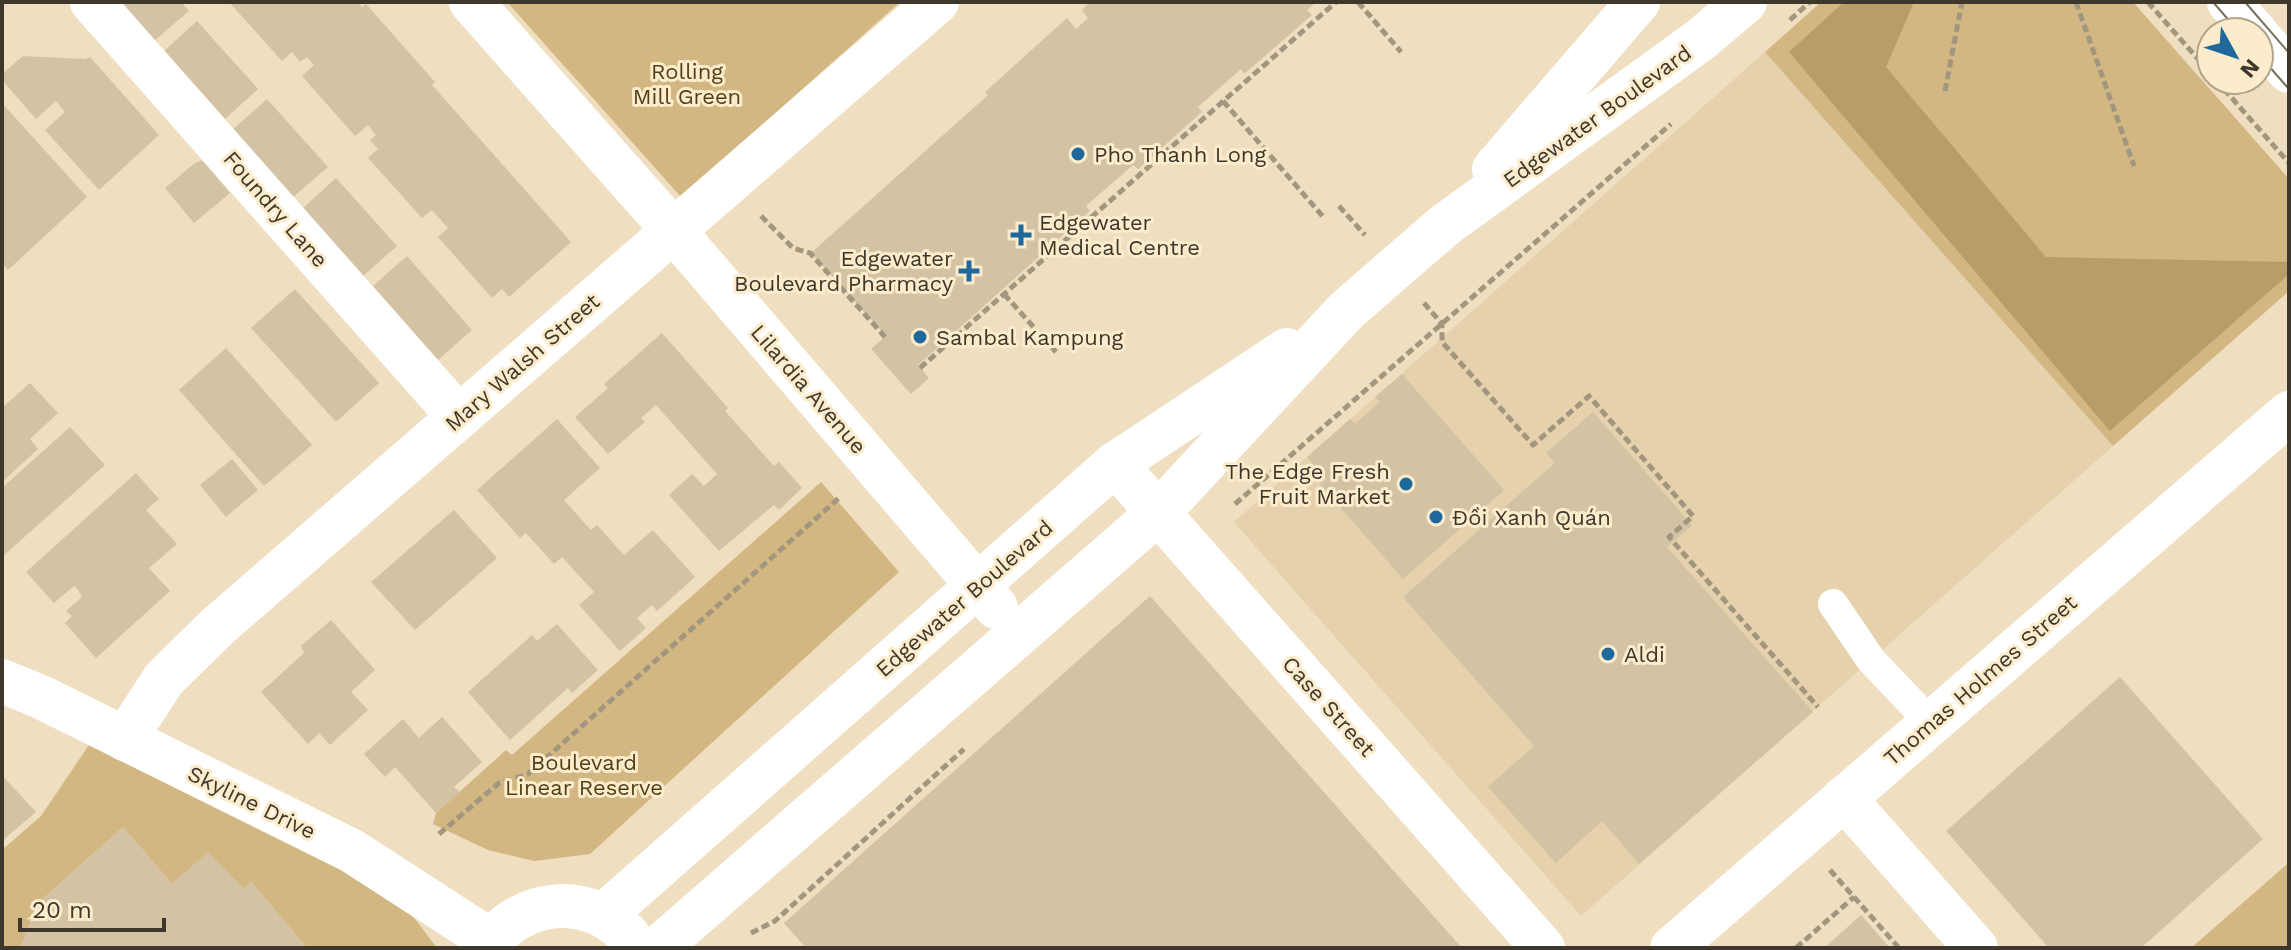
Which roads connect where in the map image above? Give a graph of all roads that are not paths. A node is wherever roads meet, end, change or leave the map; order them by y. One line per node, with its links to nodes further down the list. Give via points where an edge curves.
1 (92, 2): 12 (street, Foundry Lane)
2 (471, 2): 9 (street, Lilardia Avenue)
3 (1638, 2): 8 (street, Edgewater Boulevard)
4 (1745, 2): 8 (street, Edgewater Boulevard)
5 (932, 4): 9 (street, Mary Walsh Street)
6 (2275, 55): 7 (street)
7 (2289, 71)
8 (1445, 225): 10 (street, Edgewater Boulevard)
9 (673, 230): 12 (street, Mary Walsh Street); 15 (street, Lilardia Avenue)
10 (1346, 311): 13 (street, Edgewater Boulevard); 14 (street, Edgewater Boulevard)
11 (2289, 413): 19 (street, Thomas Holmes Street)
12 (459, 417): 20 (street, Mary Walsh Street, via 218,626 164,679)
13 (1115, 464): 14 (street, Case Street); 15 (street, Edgewater Boulevard)
14 (1158, 513): 17 (street, Edgewater Boulevard); 26 (street, Case Street)
15 (978, 586): 17 (street, Lilardia Avenue); 22 (street, Edgewater Boulevard)
16 (1833, 604): 19 (lane, via 1871,660)
17 (1019, 634): 25 (street, Edgewater Boulevard)
18 (2, 681): 20 (street, Skyline Drive)
19 (1931, 723): 21 (street, Thomas Holmes Street)
20 (125, 739): 23 (street, Skyline Drive, via 352,851)
21 (1844, 798): 27 (street, Thomas Holmes Street); 28 (street)
22 (604, 915): 23 (street, via 558,905 533,910 510,923); 24 (street)
23 (490, 944)
24 (637, 948)
25 (658, 948)
26 (1543, 948)
27 (1672, 948)
28 (1976, 948)

